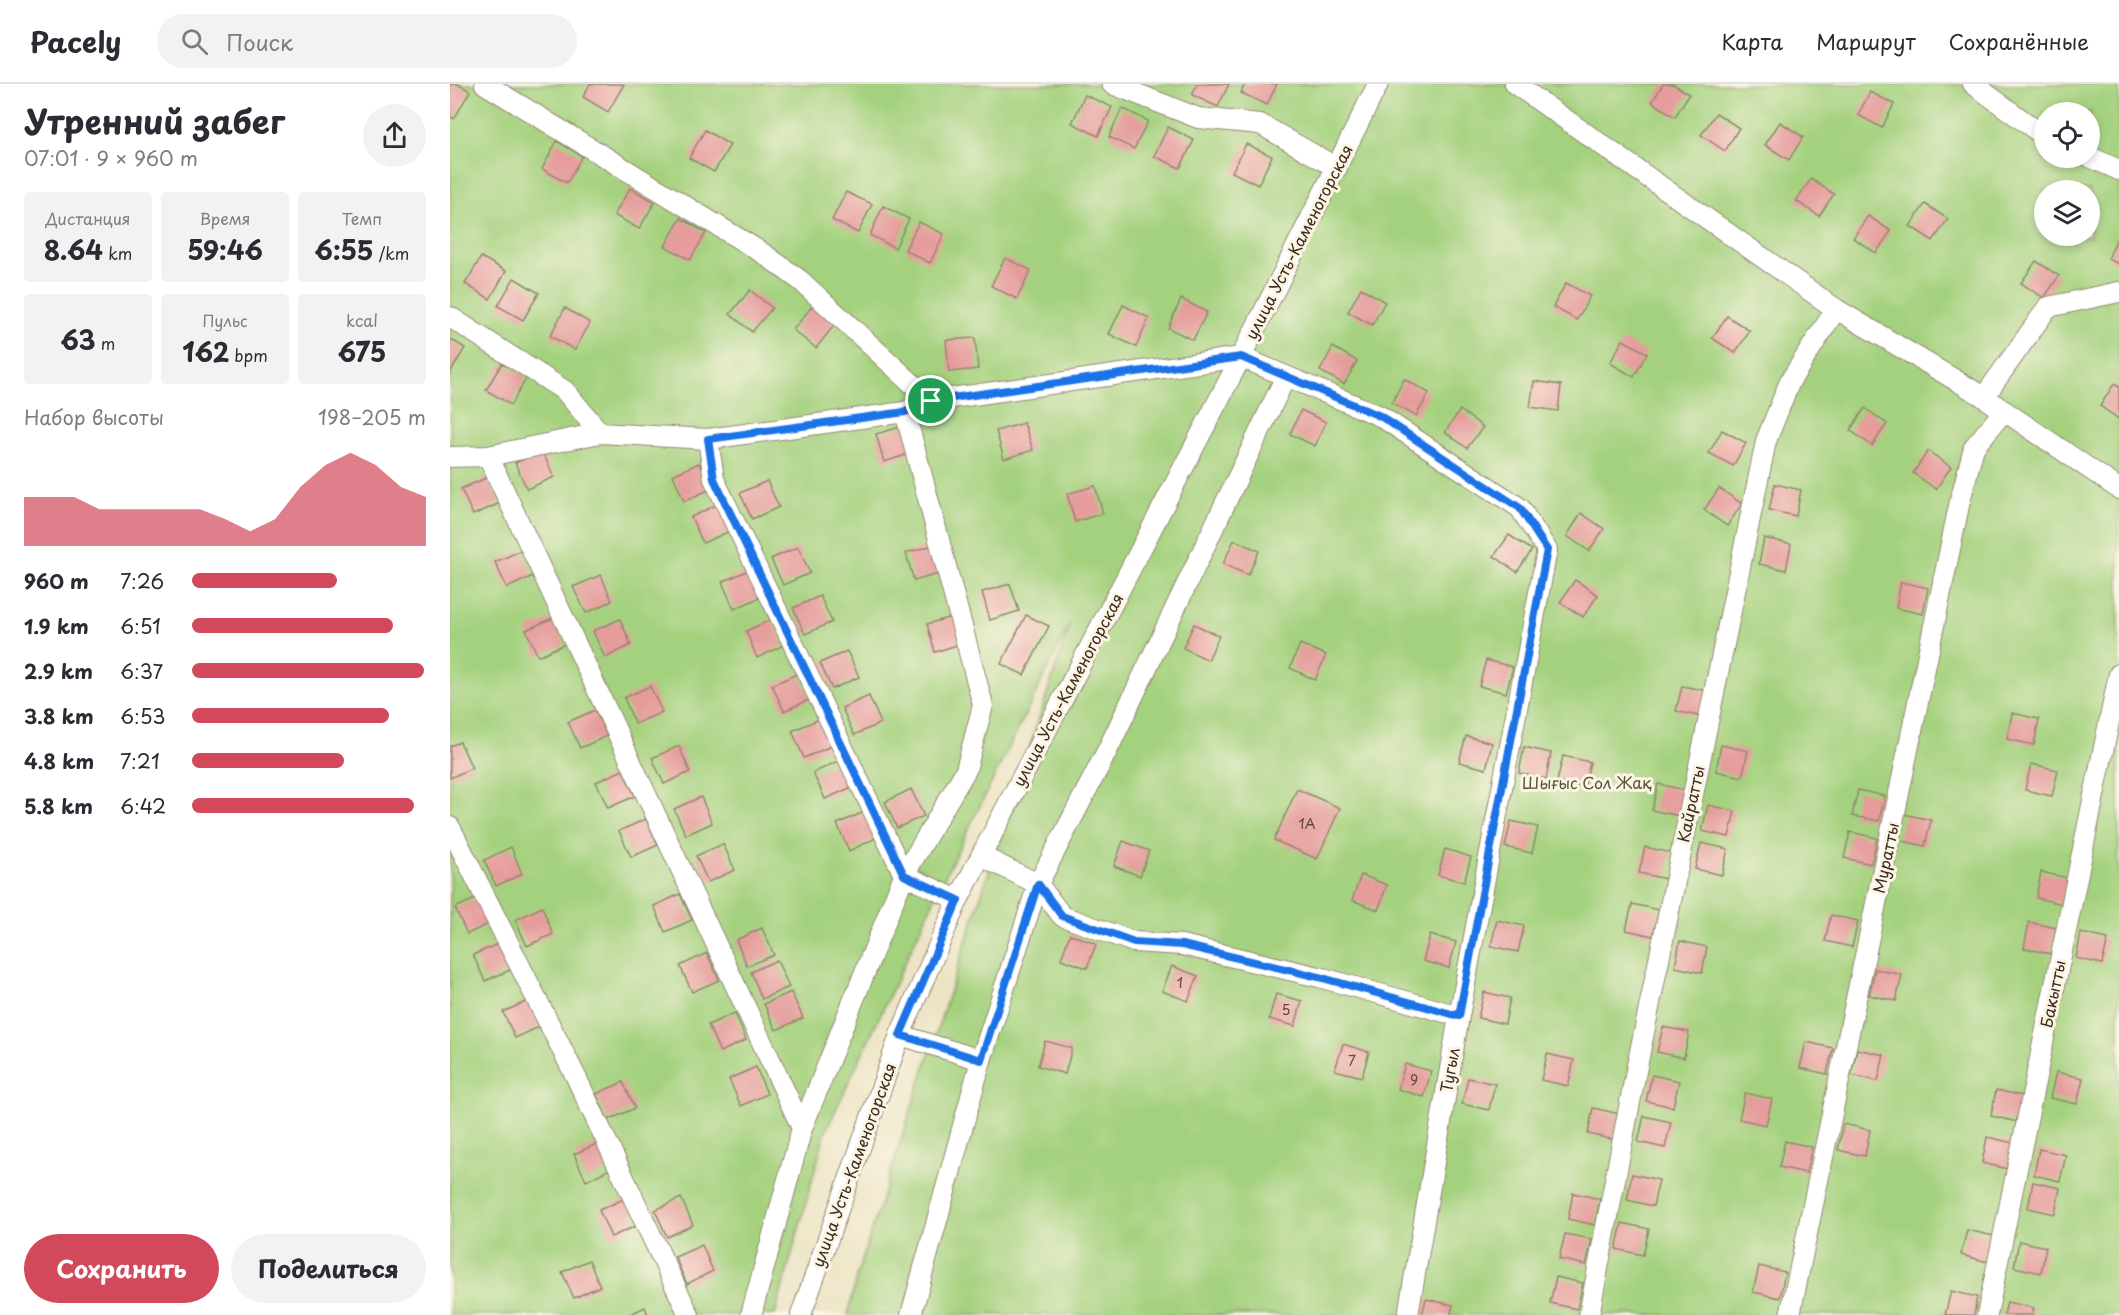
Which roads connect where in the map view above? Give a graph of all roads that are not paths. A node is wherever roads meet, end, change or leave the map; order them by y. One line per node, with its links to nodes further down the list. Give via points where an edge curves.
1 (485, 84): 16 (street, via 764,254 801,281)
2 (1112, 84): 8 (street, via 1198,118 1260,124)
3 (1378, 84): 8 (street, улица Усть-Каменогорская)
4 (1515, 84): 11 (street)
5 (1973, 84): 6 (street)
6 (2034, 129)
7 (2100, 161): 9 (street)
8 (1337, 168): 13 (street, улица Усть-Каменогорская)
9 (2119, 170)
10 (2119, 292): 15 (street, via 2048,307)
11 (1836, 309): 15 (street); 39 (street, Кайратты, via 1790,381 1766,441)
12 (450, 317): 19 (street, via 566,391)
13 (1241, 357): 14 (street, Тугыл); 16 (street); 26 (street, улица Усть-Каменогорская)
14 (1286, 376): 28 (street, via 1108,749); 30 (street, Тугыл, via 1380,416 1510,501 1520,508 1547,550)
15 (1984, 397): 17 (street)
16 (931, 401): 18 (street)
17 (2004, 411): 23 (street); 40 (street, Муратты, via 1974,447 1960,501)
18 (905, 412): 20 (street); 27 (street, via 983,705 966,770)
19 (600, 433): 20 (street); 21 (street)
20 (708, 439): 27 (street, via 714,479)
21 (488, 456): 22 (street); 33 (street)
22 (450, 457)
23 (2116, 483)
24 (2119, 674): 41 (street, Бакытты)
25 (450, 828): 34 (street, via 576,1077)
26 (981, 856): 28 (street); 29 (street, улица Усть-Каменогорская)
27 (904, 875): 29 (street); 33 (street)
28 (1038, 884): 30 (street, via 1062,916 1134,942 1193,947); 32 (street)
29 (958, 900): 31 (street, улица Усть-Каменогорская)
30 (1459, 1016): 38 (street, Тугыл)
31 (900, 1035): 32 (street); 36 (street, улица Усть-Каменогорская)
32 (981, 1060): 37 (street)
33 (802, 1128): 35 (street)
34 (689, 1315)
35 (751, 1315)
36 (801, 1315)
37 (911, 1315)
38 (1408, 1315)
39 (1589, 1315)
40 (1790, 1315)
41 (1987, 1315)

